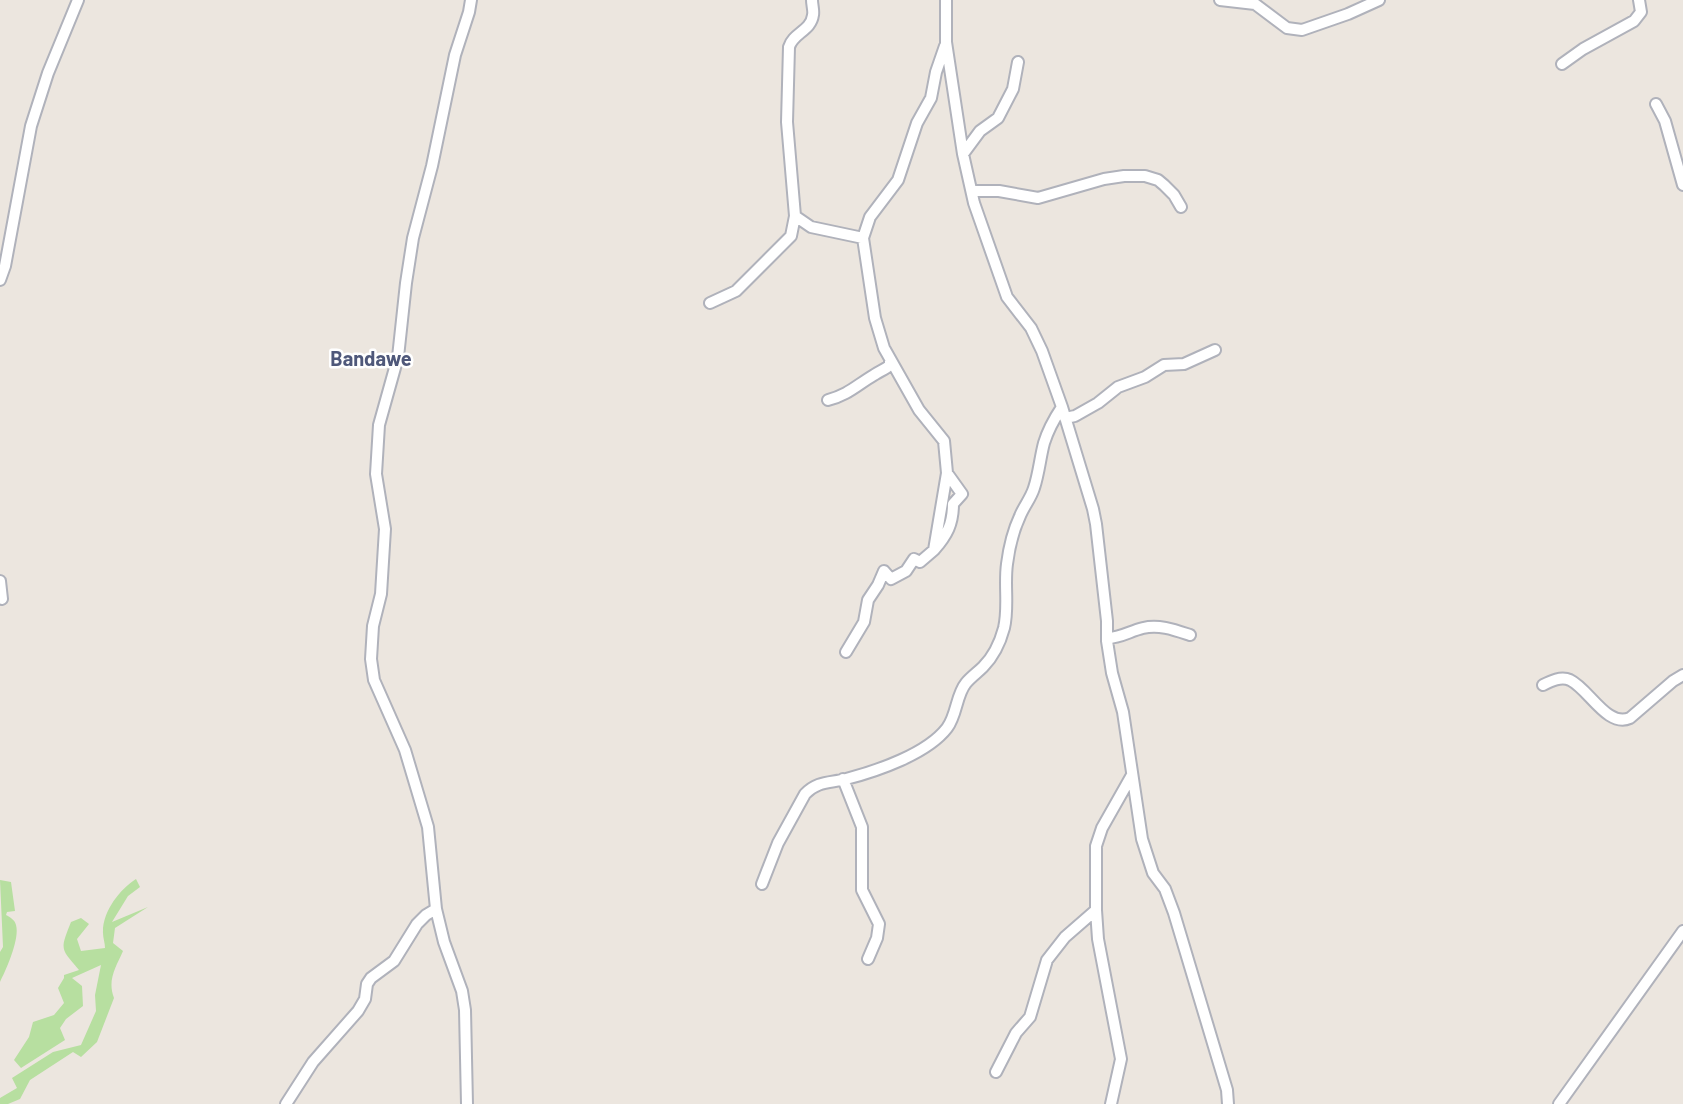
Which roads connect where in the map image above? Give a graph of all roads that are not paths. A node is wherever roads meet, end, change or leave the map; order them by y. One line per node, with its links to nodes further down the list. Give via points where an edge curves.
1 (78, 0): 18 (street, via 48,73 32,126)
2 (471, 0): 37 (street, via 413,238 398,357 376,444 376,474 385,529 371,659 374,680 405,750 428,827)
3 (812, 0): 16 (street, via 813,17 806,29 793,37 789,47 787,122)
4 (946, 0): 8 (street)
5 (1220, 0): 6 (street, via 1255,4 1287,28 1302,30)
6 (1379, 0)
7 (1640, 0): 10 (street, via 1641,12 1634,21)
8 (946, 42): 12 (street); 17 (street, via 932,94 917,123 898,180 870,218)
9 (1018, 62): 12 (street, via 1013,89 998,118 981,131)
10 (1562, 64)
11 (1656, 104): 13 (street, via 1665,121)
12 (963, 154): 14 (street)
13 (1683, 185)
14 (972, 191): 15 (street, via 1038,198 1104,179 1145,176 1164,185); 23 (street, via 1000,281 1031,328)
15 (1181, 207)
16 (795, 216): 17 (street, via 811,227); 19 (street, via 791,236 783,246 736,291)
17 (863, 238): 21 (street, via 875,318)
18 (0, 280)
19 (710, 303)
20 (1215, 350): 24 (street, via 1184,364 1164,365)
21 (890, 361): 22 (street, via 888,368 861,386); 25 (street, via 919,410 944,441)
22 (828, 400)
23 (1062, 407): 24 (street); 35 (street, via 1051,423 1034,489 1013,534 1006,566 1006,616 997,650 966,683 951,721 936,738 895,762)
24 (1065, 418): 30 (street, via 1096,524)
25 (947, 473): 26 (street); 26 (street, via 962,494 953,504 946,536)
26 (933, 550): 31 (street, via 920,562 914,559 906,571 891,579 884,571 868,600 864,622)
27 (0, 581): 28 (street)
28 (2, 598)
29 (1190, 635): 30 (street, via 1171,628 1144,628 1119,638)
30 (1107, 638): 34 (street)
31 (846, 652)
32 (1683, 675): 33 (street, via 1623,721 1605,711 1569,679)
33 (1543, 685)
34 (1132, 775): 38 (street, via 1097,838); 45 (street, via 1147,858 1174,913)
35 (843, 780): 36 (street, via 816,785 805,794 778,843); 40 (street, via 863,833 862,890 879,924)
36 (762, 884)
37 (436, 909): 42 (street, via 417,924 394,961 371,978 358,1011 313,1062); 43 (street, via 462,991)
38 (1096, 910): 41 (street, via 1065,937 1047,960 1030,1017 1016,1033); 44 (street, via 1121,1059)
39 (1683, 931): 46 (street)
40 (868, 959)
41 (996, 1072)
42 (286, 1104)
43 (467, 1104)
44 (1111, 1104)
45 (1228, 1104)
46 (1559, 1104)

